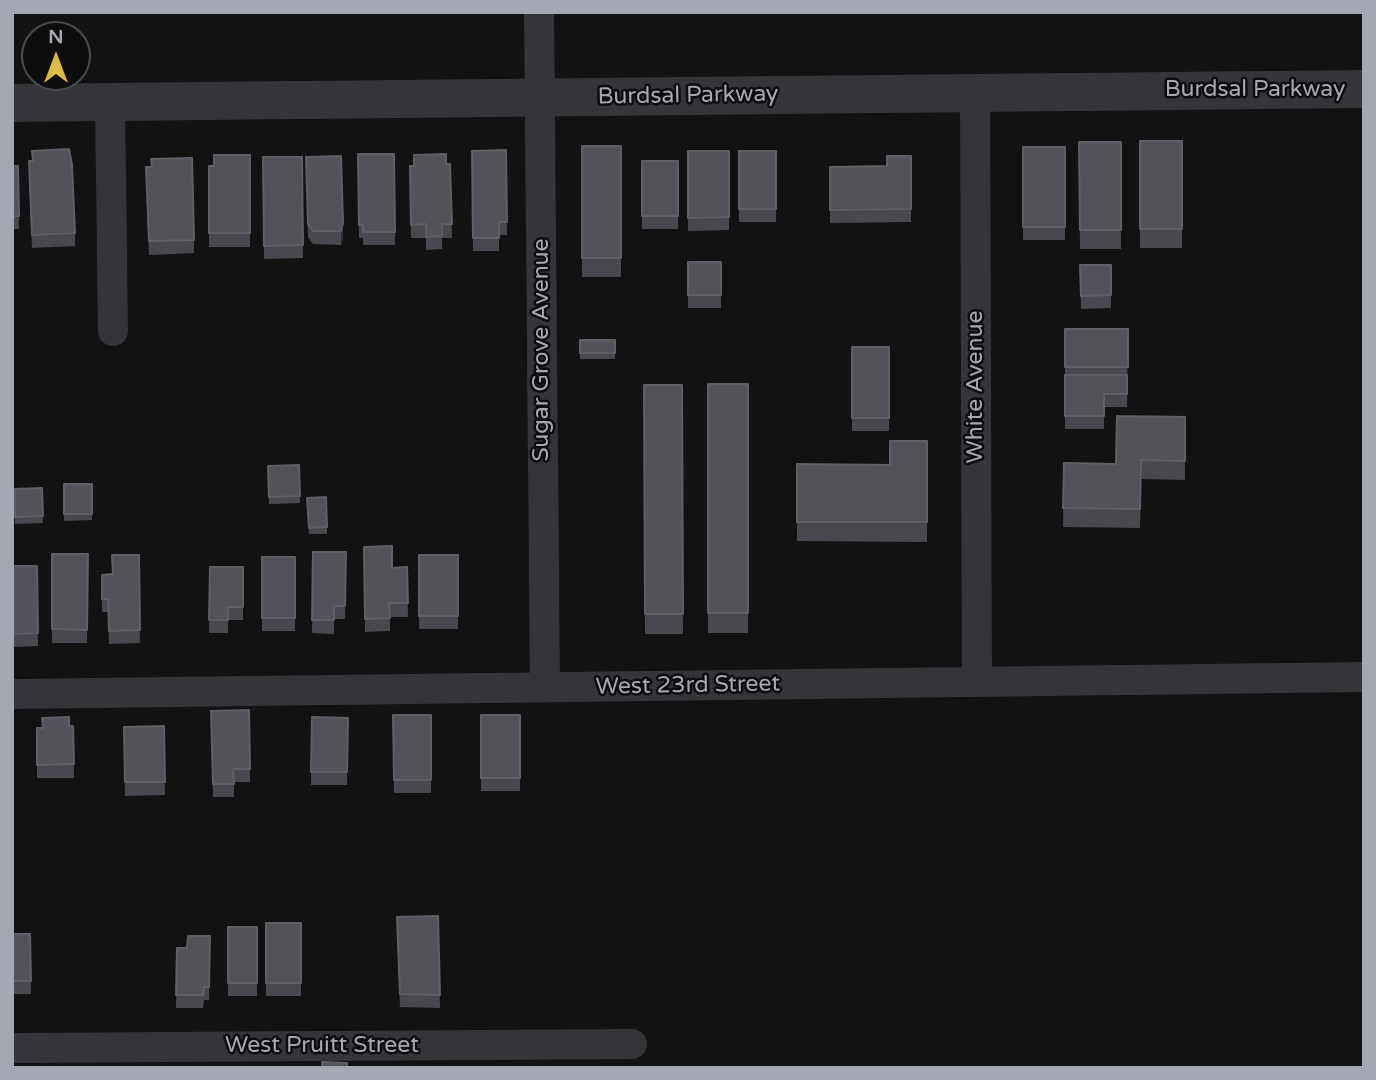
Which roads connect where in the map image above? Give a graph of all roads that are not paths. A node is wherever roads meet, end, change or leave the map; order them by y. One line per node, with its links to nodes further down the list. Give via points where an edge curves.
1 (539, 12): 4 (street, Sugar Grove Avenue)
2 (1364, 89): 3 (street, Burdsal Parkway)
3 (975, 93): 4 (street, Burdsal Parkway); 9 (street, White Avenue)
4 (540, 98): 5 (street, Burdsal Parkway); 10 (street, Sugar Grove Avenue)
5 (110, 102): 6 (street, Burdsal Parkway); 7 (street)
6 (12, 103)
7 (113, 331)
8 (1364, 677): 9 (street, West 23rd Street)
9 (977, 682): 10 (street, West 23rd Street)
10 (545, 687): 11 (street, West 23rd Street)
11 (12, 694)
12 (632, 1044): 13 (street, West Pruitt Street)
13 (12, 1048)

